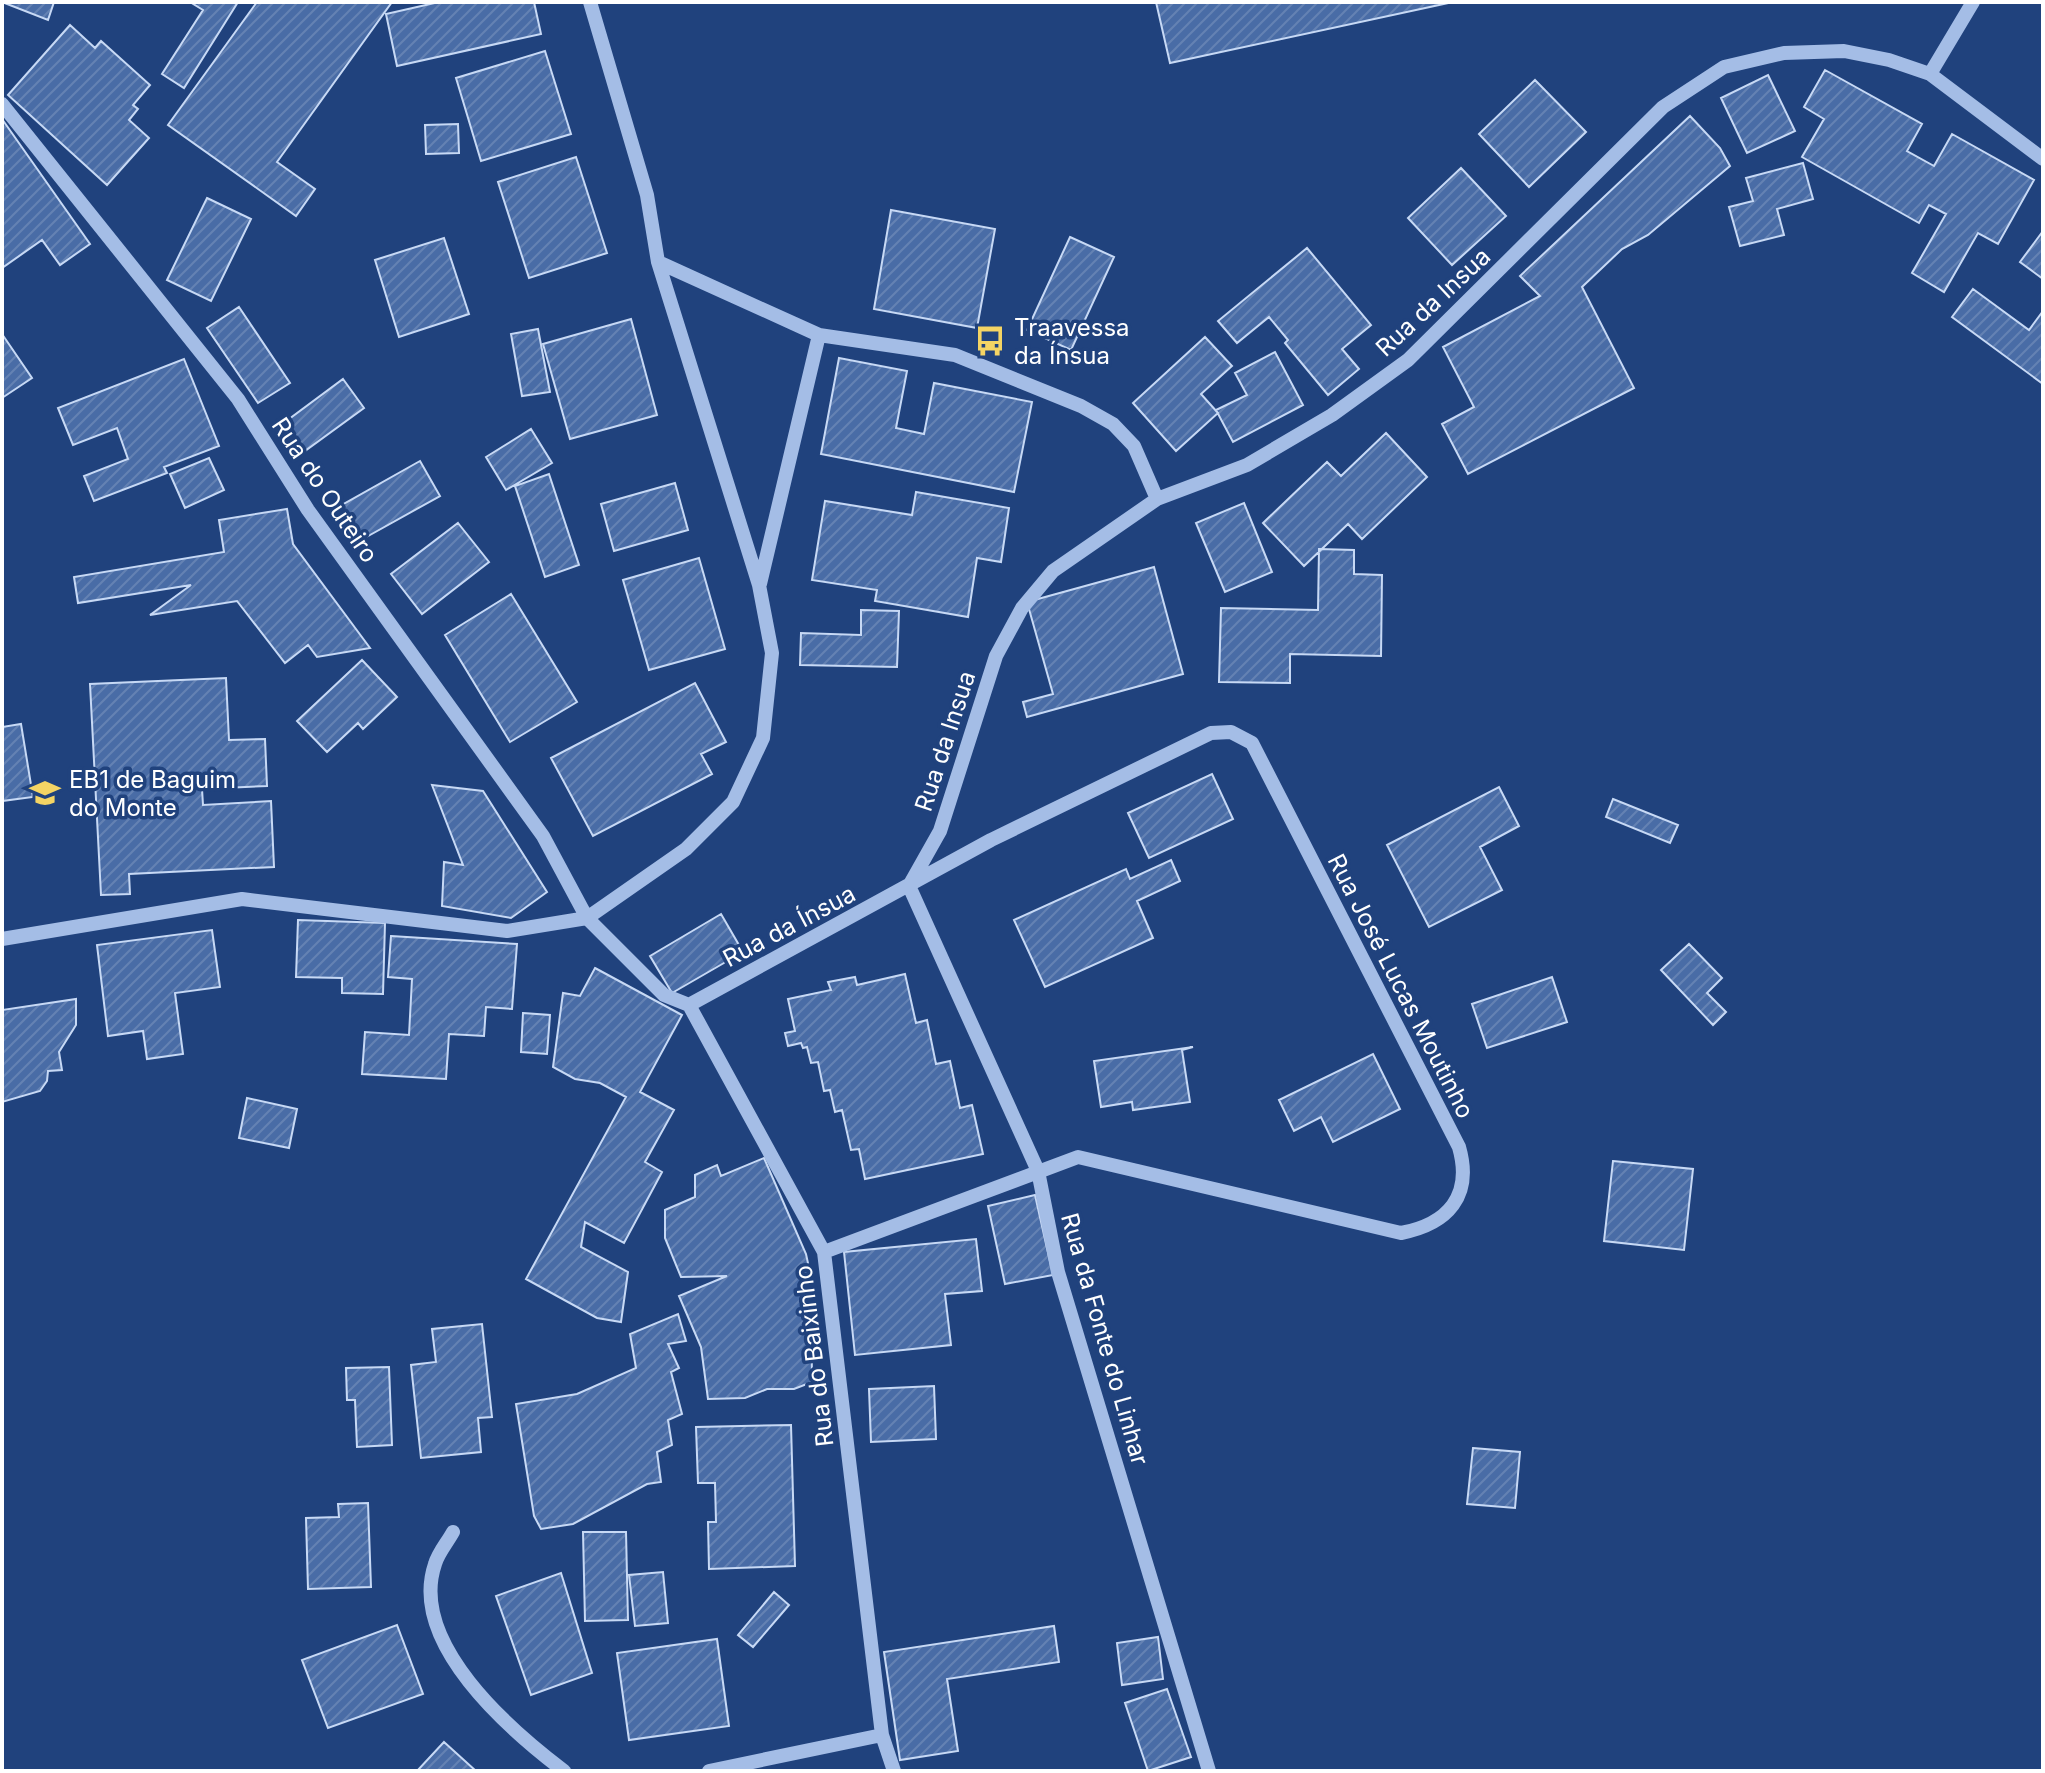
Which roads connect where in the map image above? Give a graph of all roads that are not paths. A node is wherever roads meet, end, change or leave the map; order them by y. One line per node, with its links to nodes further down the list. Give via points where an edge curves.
1 (590, 2): 6 (street, via 647,195)
2 (1973, 2): 3 (street)
3 (1930, 74): 5 (street, Rua da Insua); 8 (street, Rua da Insua, via 1844,51 1784,53 1724,67 1663,107 1408,360 1332,415 1247,465)
4 (2, 104): 11 (street, Rua do Outeiro, via 238,399 308,510 543,836)
5 (2043, 159)
6 (658, 262): 7 (street); 9 (street)
7 (819, 335): 8 (street, via 955,355 1081,406 1113,424 1134,446); 9 (street)
8 (1157, 499): 10 (street, Rua da Insua, via 1053,571 1022,608 996,656 940,831)
9 (759, 585): 11 (street, via 772,653 769,700 763,738 733,802 686,849)
10 (909, 886): 13 (street, Rua da Ínsua); 14 (street, Rua da Fonte do Linhar); 14 (street, Rua José Lucas Moutinho, via 1211,733 1231,732 1252,743 1459,1147 1466,1170 1448,1212 1425,1228 1401,1233 1101,1159 1078,1157)
11 (587, 918): 12 (street, via 507,931 242,899); 13 (street, via 664,995)
12 (2, 939)
13 (689, 1005): 15 (street, Rua do Baixinho)
14 (1038, 1171): 15 (street, Rua José Lucas Moutinho); 21 (street, Rua da Fonte do Linhar, via 1058,1272)
15 (824, 1252): 17 (street, Rua do Baixinho)
16 (453, 1532): 18 (street, via 431,1583 443,1635 483,1701 515,1734)
17 (882, 1735): 19 (street); 20 (street, Rua do Baixinho)
18 (564, 1771)
19 (709, 1771)
20 (894, 1771)
21 (1209, 1771)

